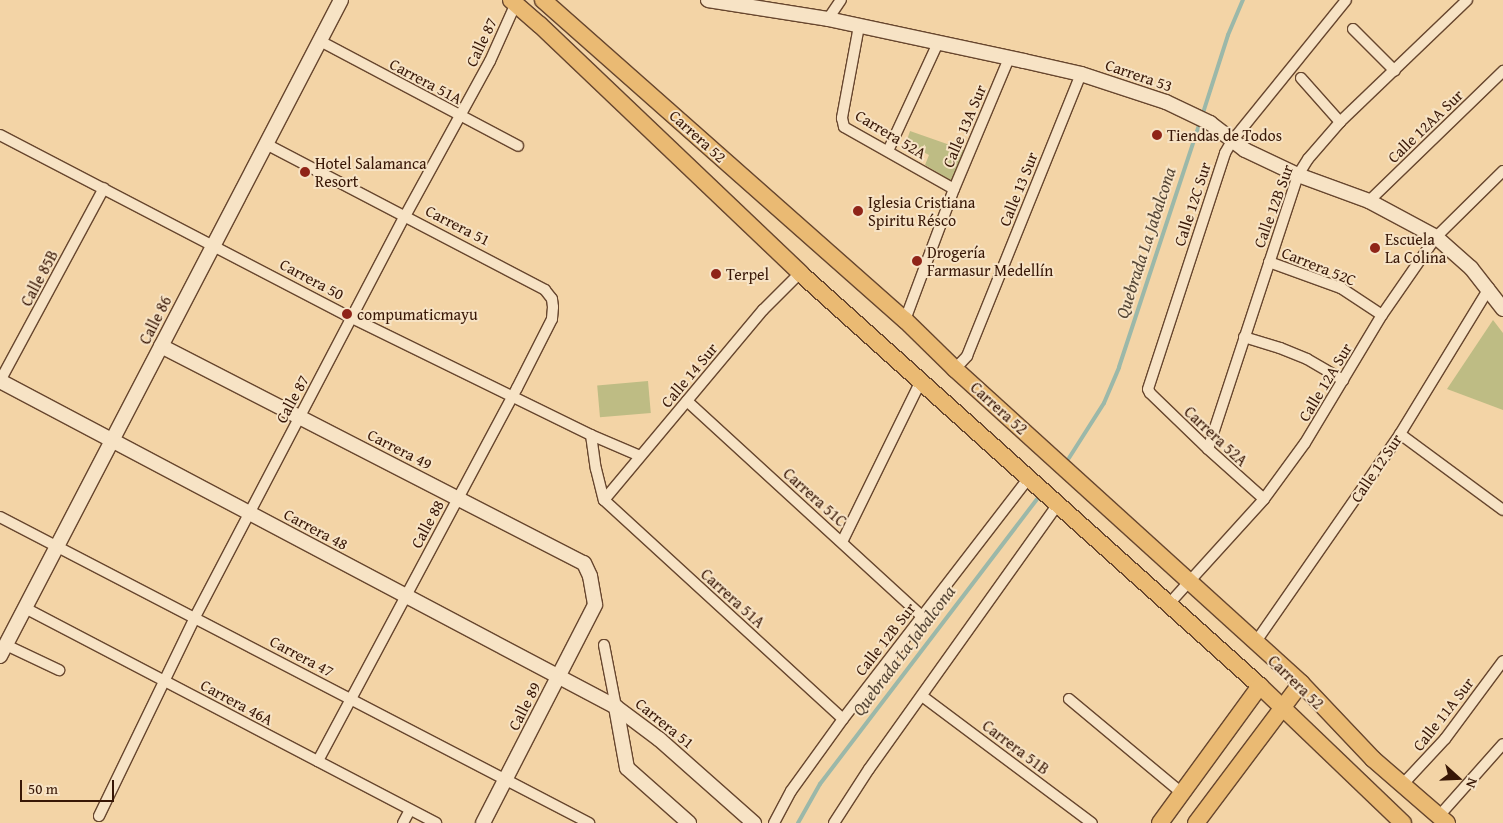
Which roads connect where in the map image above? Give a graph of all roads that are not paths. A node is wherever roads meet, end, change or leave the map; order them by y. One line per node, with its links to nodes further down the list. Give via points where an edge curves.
1 (341, 0): 11 (street, Calle 86)
2 (543, 0): 40 (main road, Carrera 52)
3 (708, 0): 8 (street, Carrera 53)
4 (842, 0): 8 (street)
5 (1346, 0): 21 (street, Calle 12C Sur)
6 (1467, 0): 14 (street, Calle 12B Sur)
7 (515, 1): 18 (street, Calle 87, via 490,60); 34 (main road, Carrera 52)
8 (828, 19): 9 (street, Carrera 53)
9 (859, 26): 12 (street, Carrera 53); 24 (street, Carrera 52A, via 842,118 844,127)
10 (1353, 29): 14 (street)
11 (320, 41): 18 (street, Carrera 51A); 22 (street, Calle 86)
12 (938, 43): 13 (street, Carrera 53); 24 (street)
13 (1009, 58): 16 (street, Carrera 53); 28 (street, Calle 13A Sur)
14 (1395, 71): 19 (street, Calle 12B Sur)
15 (1503, 72): 29 (street, Calle 12AA Sur)
16 (1081, 74): 21 (street, Carrera 53, via 1166,102 1210,124); 43 (street, Calle 13 Sur, via 967,356)
17 (1301, 78): 19 (street)
18 (460, 116): 23 (street, Carrera 51A); 30 (street, Calle 87)
19 (1340, 122): 26 (street, Calle 12B Sur)
20 (0, 135): 27 (street, Carrera 50)
21 (1232, 141): 26 (street, Carrera 53); 47 (street, Calle 12C Sur, via 1220,167 1156,362 1148,388)
22 (266, 144): 30 (street, Carrera 51); 32 (street, Calle 86)
23 (518, 146)
24 (888, 151): 28 (street, Carrera 52A)
25 (1503, 172): 31 (street, Calle 12A Sur)
26 (1298, 175): 29 (street, Carrera 53); 33 (street, Calle 12B Sur)
27 (104, 188): 32 (street, Carrera 50); 45 (street, Calle 85B)
28 (954, 189): 40 (street, Calle 13A Sur)
29 (1369, 202): 31 (street, Carrera 53)
30 (404, 218): 36 (street, Carrera 51, via 545,290); 39 (street, Calle 87)
31 (1436, 237): 35 (street, Carrera 53); 38 (street, Calle 12A Sur)
32 (213, 245): 39 (street, Carrera 50); 42 (street, Calle 86)
33 (1269, 262): 38 (street, Carrera 52C, via 1341,288); 41 (street, Calle 12B Sur)
34 (800, 273): 46 (main road, Carrera 52); 49 (street, Calle 14 Sur, via 763,310)
35 (1489, 288): 37 (street, Carrera 53); 51 (street, Calle 12 Sur)
36 (552, 299): 48 (street, Calle 88, via 552,319)
37 (1503, 309)
38 (1382, 314): 44 (street, Calle 12A Sur)
39 (352, 318): 48 (street, Carrera 50); 50 (street, Calle 87)
40 (905, 320): 43 (main road, Carrera 52)
41 (1244, 337): 44 (street, via 1289,351); 54 (street, Calle 12B Sur)
42 (161, 346): 50 (street, Carrera 49); 53 (street, Calle 86)
43 (955, 369): 66 (main road, Carrera 52)
44 (1343, 380): 58 (street, Calle 12A Sur, via 1306,443)
45 (0, 381): 53 (street, Carrera 48)
46 (920, 383): 56 (main road, Carrera 52); 64 (street)
47 (1150, 393): 54 (street, Carrera 52A)
48 (512, 396): 52 (street, Carrera 50); 57 (street, Calle 88)
49 (687, 401): 55 (street, Calle 14 Sur); 64 (street, Carrera 51C)
50 (299, 418): 57 (street, Carrera 49); 62 (street, Calle 87)
51 (1400, 434): 61 (street); 73 (street, Calle 12 Sur)
52 (591, 435): 55 (street, Carrera 50); 59 (street)
53 (112, 440): 62 (street, Carrera 48); 65 (street, Calle 86)
54 (1208, 449): 58 (street, Carrera 52A)
55 (640, 456): 59 (street, Calle 14 Sur)
56 (1028, 479): 60 (main road, Carrera 52); 71 (street, Calle 12B Sur)
57 (458, 497): 67 (street, Calle 88); 68 (street, Carrera 49, via 584,563 590,576)
58 (1264, 499): 66 (street, Calle 12A Sur)
59 (604, 500): 87 (street, Carrera 51A)
60 (1057, 505): 69 (main road, Carrera 52); 82 (street)
61 (1503, 510)
62 (250, 514): 67 (street, Carrera 48); 72 (street, Calle 87)
63 (0, 518): 65 (street, Carrera 47)
64 (842, 542): 71 (street, Carrera 51C)
65 (57, 546): 70 (street, Calle 86); 72 (street, Carrera 47)
66 (1190, 581): 69 (street, Calle 12A Sur); 73 (main road, Carrera 52)
67 (406, 597): 78 (street, Carrera 48); 83 (street, Calle 88)
68 (595, 605): 78 (street, Calle 89, via 565,665)
69 (1168, 605): 81 (main road, Carrera 52)
70 (25, 608): 75 (street, Calle 86); 79 (street, Carrera 46A)
71 (922, 616): 87 (street, Calle 12B Sur)
72 (195, 617): 79 (street, Calle 87); 83 (street, Carrera 47)
73 (1255, 643): 80 (main road, Carrera 52)
74 (604, 645): 85 (street)
75 (3, 651): 77 (street)
76 (1503, 661): 91 (street, Calle 11A Sur, via 1444,739)
77 (59, 670)
78 (552, 674): 85 (street, Carrera 48); 90 (street, Calle 89)
79 (164, 680): 89 (street, Carrera 46A); 94 (street, Calle 87)
80 (1301, 683): 86 (main road); 91 (main road, Carrera 52, via 1373,759)
81 (1260, 686): 86 (main road, Carrera 52); 92 (main road)
82 (922, 696): 103 (street); 104 (street, Carrera 51B)
83 (351, 698): 89 (street, Calle 88); 90 (street, Carrera 47)
84 (1069, 699): 92 (street)
85 (616, 707): 100 (street, Carrera 51, via 627,768); 101 (street, Carrera 51, via 646,728)
86 (1284, 708): 106 (main road); 107 (main road, Carrera 52)
87 (843, 719): 102 (street, Calle 12B Sur, via 796,785)
88 (1503, 744): 95 (street)
89 (318, 761): 93 (street, Carrera 46A)
90 (505, 780): 98 (street, Calle 89); 99 (street, Carrera 47)
91 (1403, 784): 95 (main road, Carrera 52)
92 (1182, 793): 105 (main road)
93 (410, 810): 96 (street); 97 (street, Carrera 46A)
94 (99, 816)
95 (1443, 819)
96 (404, 823)
97 (436, 823)
98 (483, 823)
99 (589, 823)
100 (690, 823)
101 (754, 823)
102 (774, 823)
103 (834, 823)
104 (1092, 823)
105 (1160, 823)
106 (1196, 823)
107 (1403, 823)

